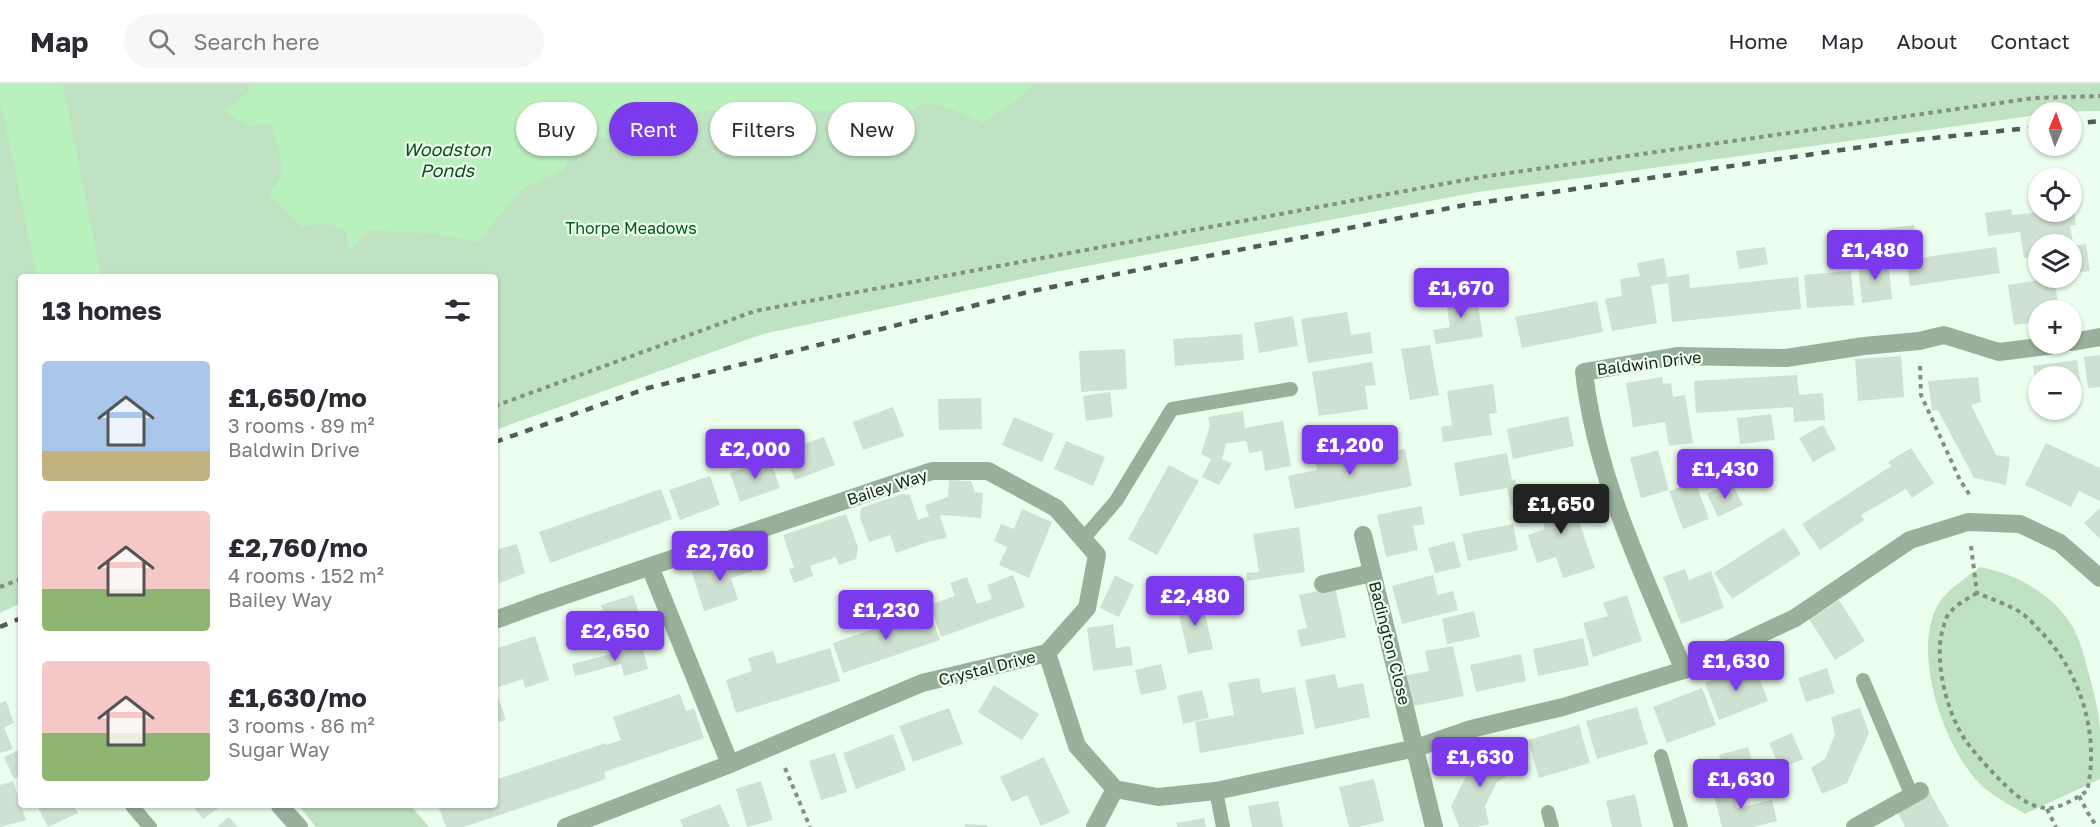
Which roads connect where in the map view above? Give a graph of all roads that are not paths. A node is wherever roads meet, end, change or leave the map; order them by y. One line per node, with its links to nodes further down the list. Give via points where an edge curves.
1 (2100, 337): 2 (street)
2 (2082, 340)
3 (2028, 348): 13 (street, Baldwin Drive, via 1999,352 1944,335 1786,358 1677,356 1584,372 1587,401 1616,508)
4 (1292, 389): 6 (lane, via 1172,410 1116,501)
5 (1363, 535): 8 (street, Badington Close)
6 (1083, 539): 7 (street, Bailey Way, via 1056,508 988,471 932,471); 12 (street, Bailey Way, via 1097,555 1087,608)
7 (650, 567): 11 (street, Bailey Way); 17 (street)
8 (1372, 573): 10 (street, Badington Close); 15 (street, Badington Close)
9 (2100, 578): 13 (street, via 2060,543 2020,524 1973,522 1910,540 1796,618)
10 (1323, 584)
11 (498, 619)
12 (1047, 653): 17 (street, Crystal Drive, via 922,683); 18 (street, Crystal Drive, via 1077,746)
13 (1684, 670): 15 (street)
14 (1863, 680): 20 (lane)
15 (1416, 748): 19 (street); 29 (street, Badington Close)
16 (1661, 756): 31 (lane)
17 (730, 764): 26 (street, Crystal Drive)
18 (1115, 789): 19 (street, via 1158,797); 27 (street)
19 (1216, 791): 28 (lane)
20 (1916, 793): 32 (street)
21 (134, 808): 24 (lane)
22 (282, 808): 25 (street)
23 (1548, 812): 30 (lane)
24 (150, 827)
25 (298, 827)
26 (566, 827)
27 (1095, 827)
28 (1223, 827)
29 (1434, 827)
30 (1552, 827)
31 (1681, 827)
32 (1855, 827)

